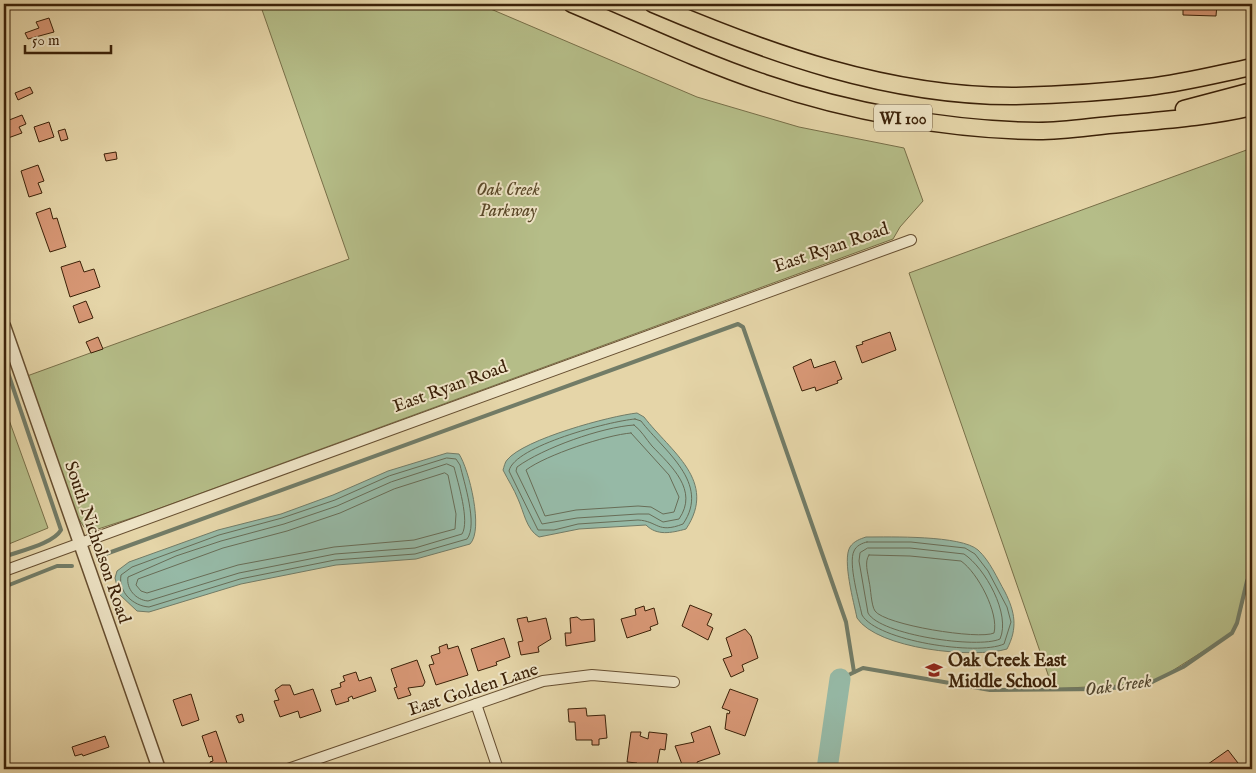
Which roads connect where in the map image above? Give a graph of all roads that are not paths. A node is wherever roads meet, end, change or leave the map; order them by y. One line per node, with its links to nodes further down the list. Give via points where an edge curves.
1 (572, 4): 6 (main road, WI 100, via 711,64 764,83 884,115 1039,131)
2 (653, 4): 3 (main road, WI 100, via 724,34 808,63 939,90 1016,96 1149,87)
3 (1252, 67)
4 (1252, 91): 6 (main road)
5 (1252, 106): 6 (main road, WI 100)
6 (1126, 123)
7 (911, 240): 9 (street, East Ryan Road)
8 (4, 326): 9 (street, South Nicholson Road)
9 (80, 542): 10 (street, East Ryan Road); 13 (street, South Nicholson Road)
10 (4, 571)
11 (674, 682): 12 (street, East Golden Lane, via 592,675 543,681)
12 (476, 704): 14 (street, East Golden Lane); 15 (street)
13 (159, 769)
14 (288, 769)
15 (498, 769)

